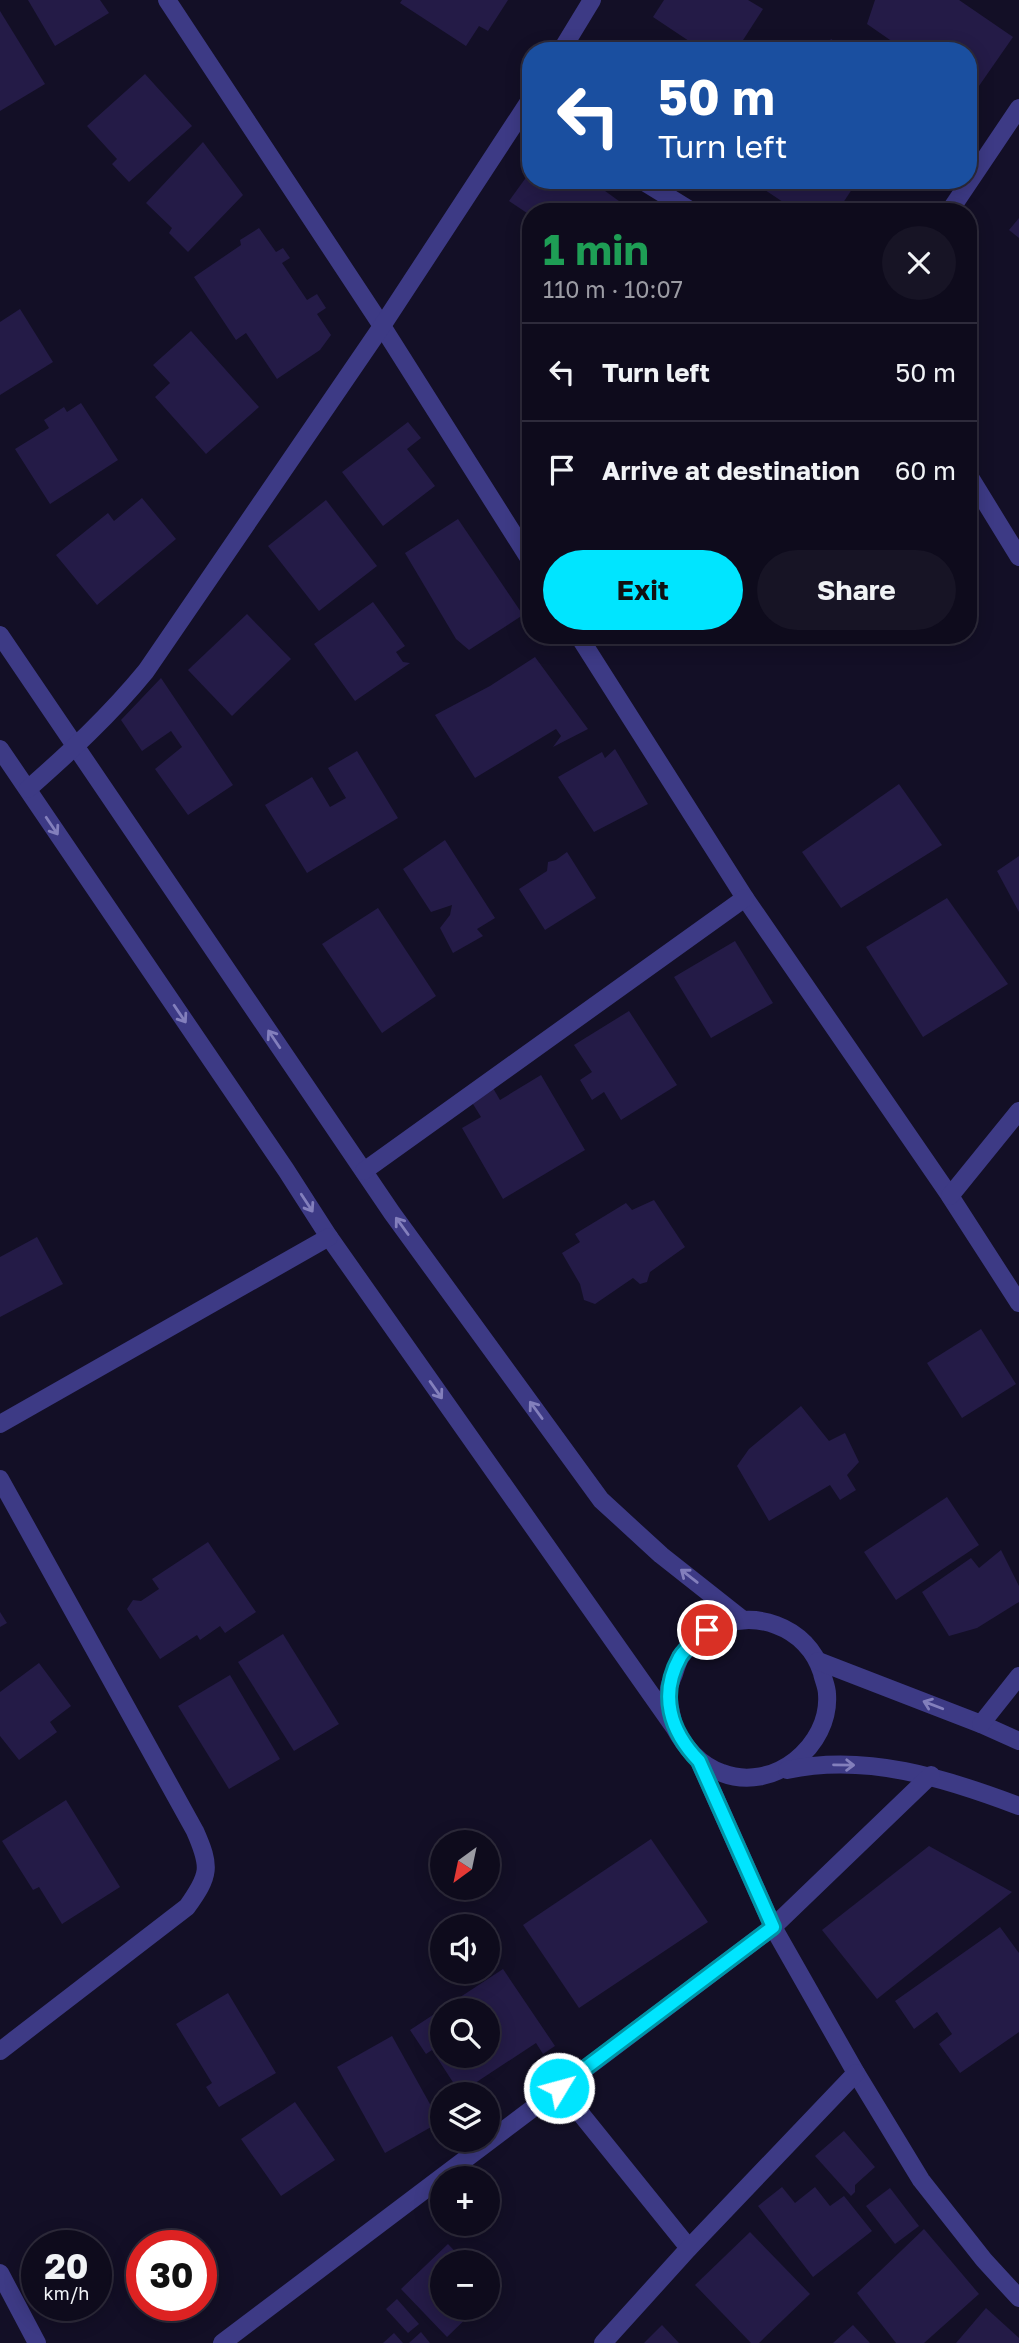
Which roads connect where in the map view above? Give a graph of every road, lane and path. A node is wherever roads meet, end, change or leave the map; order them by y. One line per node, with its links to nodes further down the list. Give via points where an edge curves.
1 (167, 0): 9 (street)
2 (592, 0): 3 (street)
3 (566, 42)
4 (1019, 108): 6 (street)
5 (522, 116): 9 (street)
6 (977, 170)
7 (656, 189): 8 (street)
8 (678, 203)
9 (382, 326): 11 (street); 15 (street, via 146,671)
10 (977, 489): 12 (street)
11 (522, 547)
12 (1019, 557)
13 (0, 635): 15 (street)
14 (584, 644): 18 (street)
15 (76, 747): 17 (street); 20 (street, one-way to 15)
16 (0, 750): 17 (street)
17 (27, 789): 22 (street, one-way to 22)
18 (744, 898): 20 (street); 21 (street)
19 (1019, 1111): 21 (street)
20 (364, 1171): 26 (street, one-way to 20, via 601,1500)
21 (950, 1196): 23 (street)
22 (329, 1237): 24 (street); 30 (street, one-way to 30)
23 (1019, 1303)
24 (0, 1424)
25 (0, 1479): 37 (street, via 195,1831 207,1870 187,1907)
26 (742, 1619): 27 (street, via 765,1620 786,1628); 30 (street, via 707,1630 681,1656 668,1690)
27 (818, 1661): 29 (street, one-way to 27); 33 (street, via 827,1693 823,1726 804,1754)
28 (1019, 1676): 29 (street)
29 (981, 1724): 31 (street)
30 (674, 1727): 32 (street)
31 (1019, 1741)
32 (699, 1761): 33 (street, via 723,1774 750,1778); 36 (street)
33 (777, 1772): 34 (street, one-way to 34, via 843,1765)
34 (932, 1775): 35 (street); 36 (street)
35 (1019, 1806)
36 (773, 1927): 38 (street); 39 (street)
37 (0, 2052)
38 (856, 2073): 40 (street); 42 (street, via 921,2180)
39 (559, 2088): 40 (street); 44 (street)
40 (689, 2248): 45 (street)
41 (0, 2273): 43 (street)
42 (1019, 2298)
43 (37, 2343)
44 (222, 2343)
45 (603, 2343)

